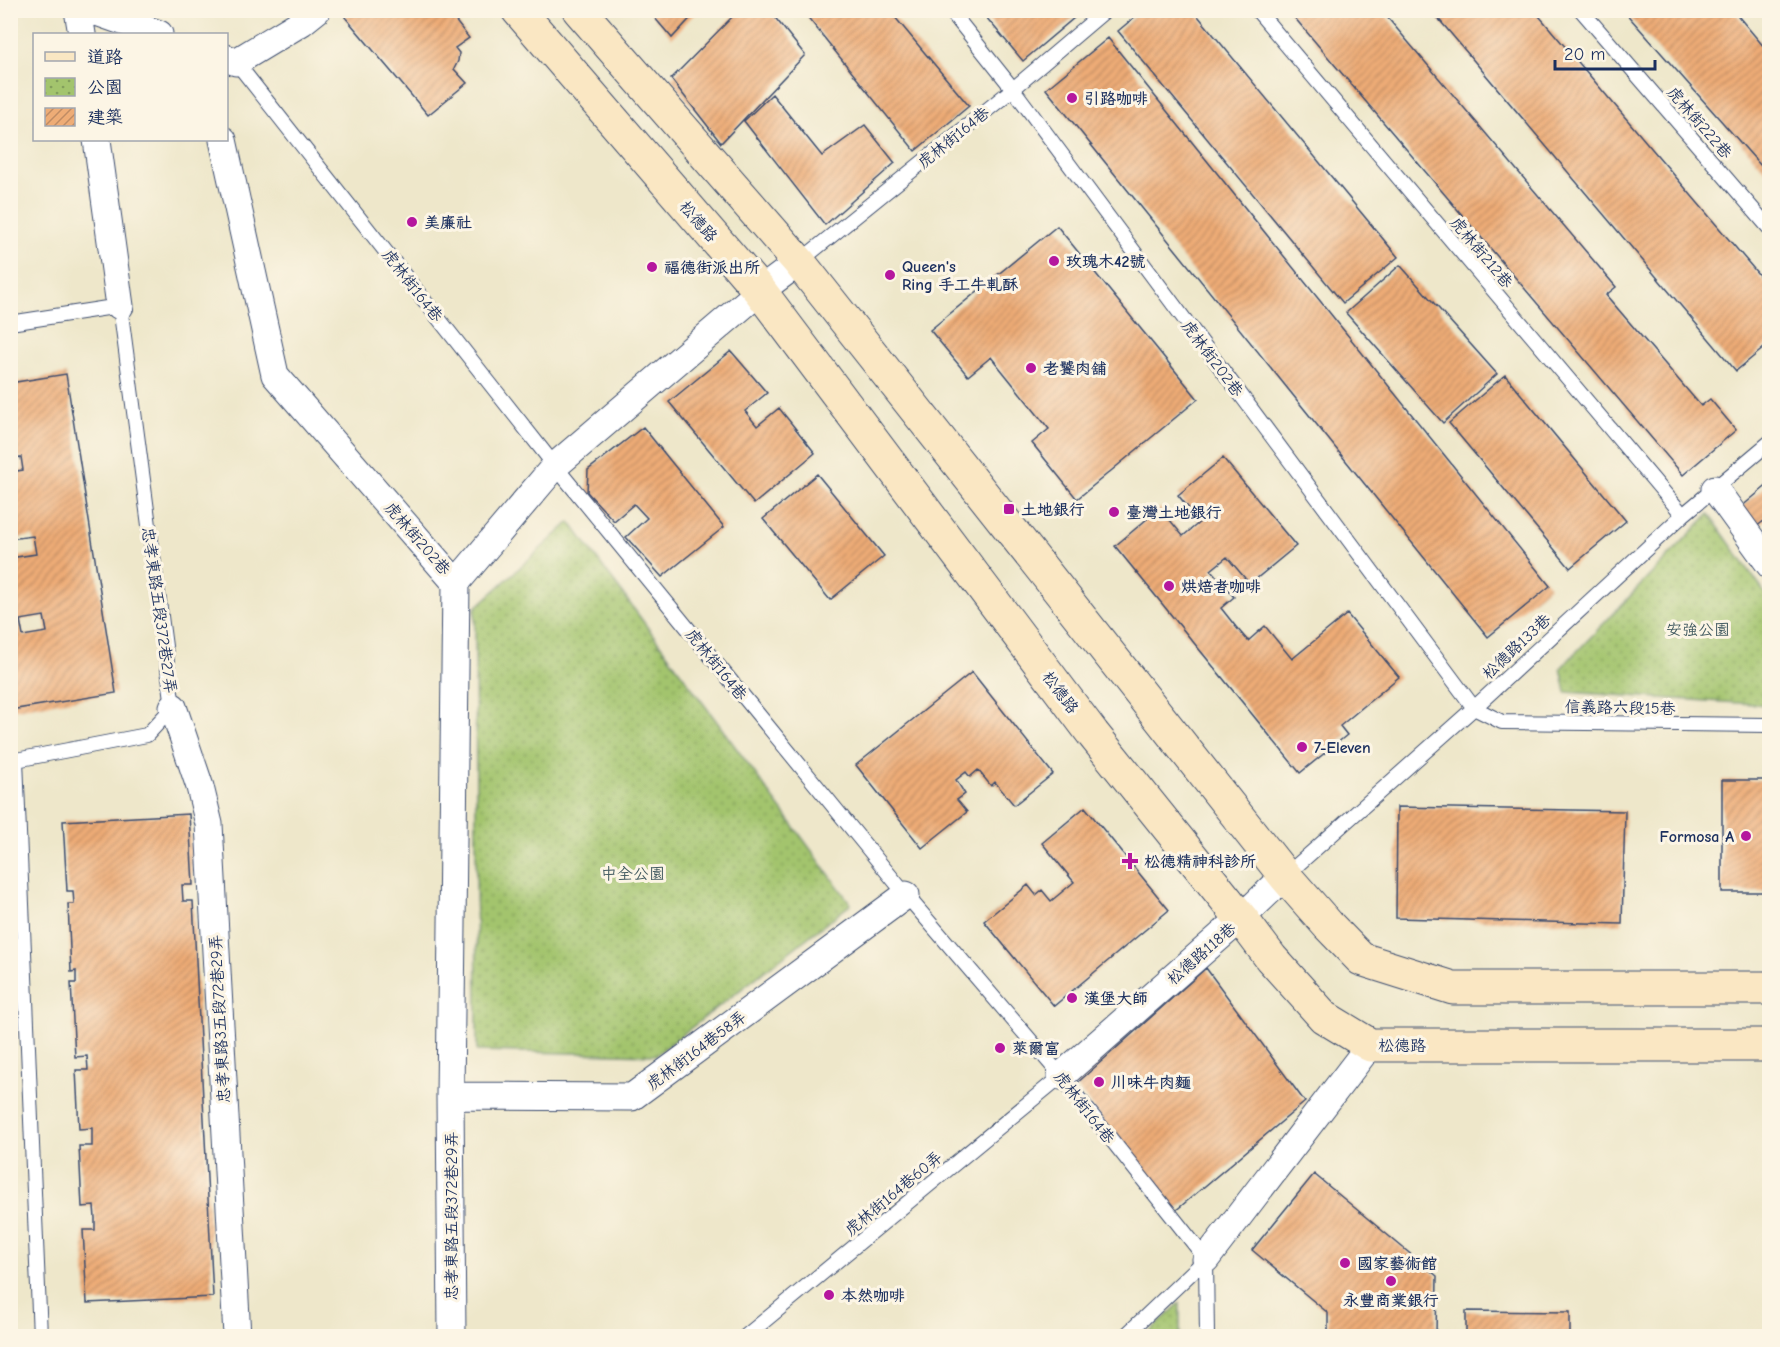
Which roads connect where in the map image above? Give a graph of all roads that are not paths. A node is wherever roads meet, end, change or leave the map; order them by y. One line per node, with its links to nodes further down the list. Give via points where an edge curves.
1 (78, 10): 10 (street)
2 (91, 10): 11 (street)
3 (317, 10): 12 (street)
4 (518, 10): 18 (main road, 松德路)
5 (579, 10): 17 (main road)
6 (950, 10): 13 (lane, 虎林街202巷)
7 (1106, 10): 13 (lane, 虎林街164巷)
8 (1257, 10): 24 (lane, 虎林街212巷)
9 (1581, 10): 16 (lane, 虎林街222巷)
10 (82, 33)
11 (156, 33)
12 (230, 66): 22 (lane, 虎林街164巷)
13 (1013, 89): 17 (lane, 虎林街164巷); 28 (lane, 虎林街202巷)
14 (97, 141): 19 (street, 忠孝東路五段372巷27弄)
15 (224, 141): 26 (street, 虎林街202巷, via 275,375)
16 (1770, 229)
17 (799, 262): 18 (street, 虎林街202巷); 31 (main road)
18 (760, 291): 22 (street, 虎林街202巷); 33 (main road, 松德路, via 1093,734)
19 (120, 306): 20 (lane); 27 (lane, 忠孝東路五段372巷27弄)
20 (10, 323)
21 (1770, 442): 23 (lane, 松德路133巷)
22 (555, 466): 26 (street, 虎林街202巷); 32 (lane, 虎林街164巷)
23 (1714, 489): 24 (lane, 松德路133巷); 25 (street)
24 (1683, 515): 28 (lane, 松德路133巷)
25 (1770, 565)
26 (456, 583): 38 (street)
27 (173, 707): 30 (lane, 忠孝東路五段372巷27弄, via 147,735); 41 (street, 忠孝東路3五段72巷29弄, via 209,824)
28 (1474, 708): 29 (lane, 信義路六段15巷, via 1502,722); 31 (lane, 松德路133巷)
29 (1770, 725)
30 (13, 760): 40 (lane, 忠孝東路五段372巷27弄)
31 (1285, 876): 33 (street, 松德路118巷); 34 (main road, via 1361,959 1453,988)
32 (906, 895): 37 (lane, 虎林街164巷); 38 (street, 虎林街164巷58弄, via 632,1097)
33 (1241, 918): 35 (main road, 松德路, via 1324,1017); 37 (street, 松德路118巷)
34 (1770, 988)
35 (1370, 1045): 36 (main road, 松德路); 39 (street)
36 (1770, 1045)
37 (1061, 1076): 39 (lane, 虎林街164巷); 43 (lane, 虎林街164巷60弄)
38 (450, 1096): 42 (street, 忠孝東路五段372巷29弄)
39 (1206, 1260): 44 (lane); 45 (lane)
40 (39, 1336)
41 (237, 1336)
42 (452, 1336)
43 (746, 1336)
44 (1125, 1336)
45 (1206, 1336)

